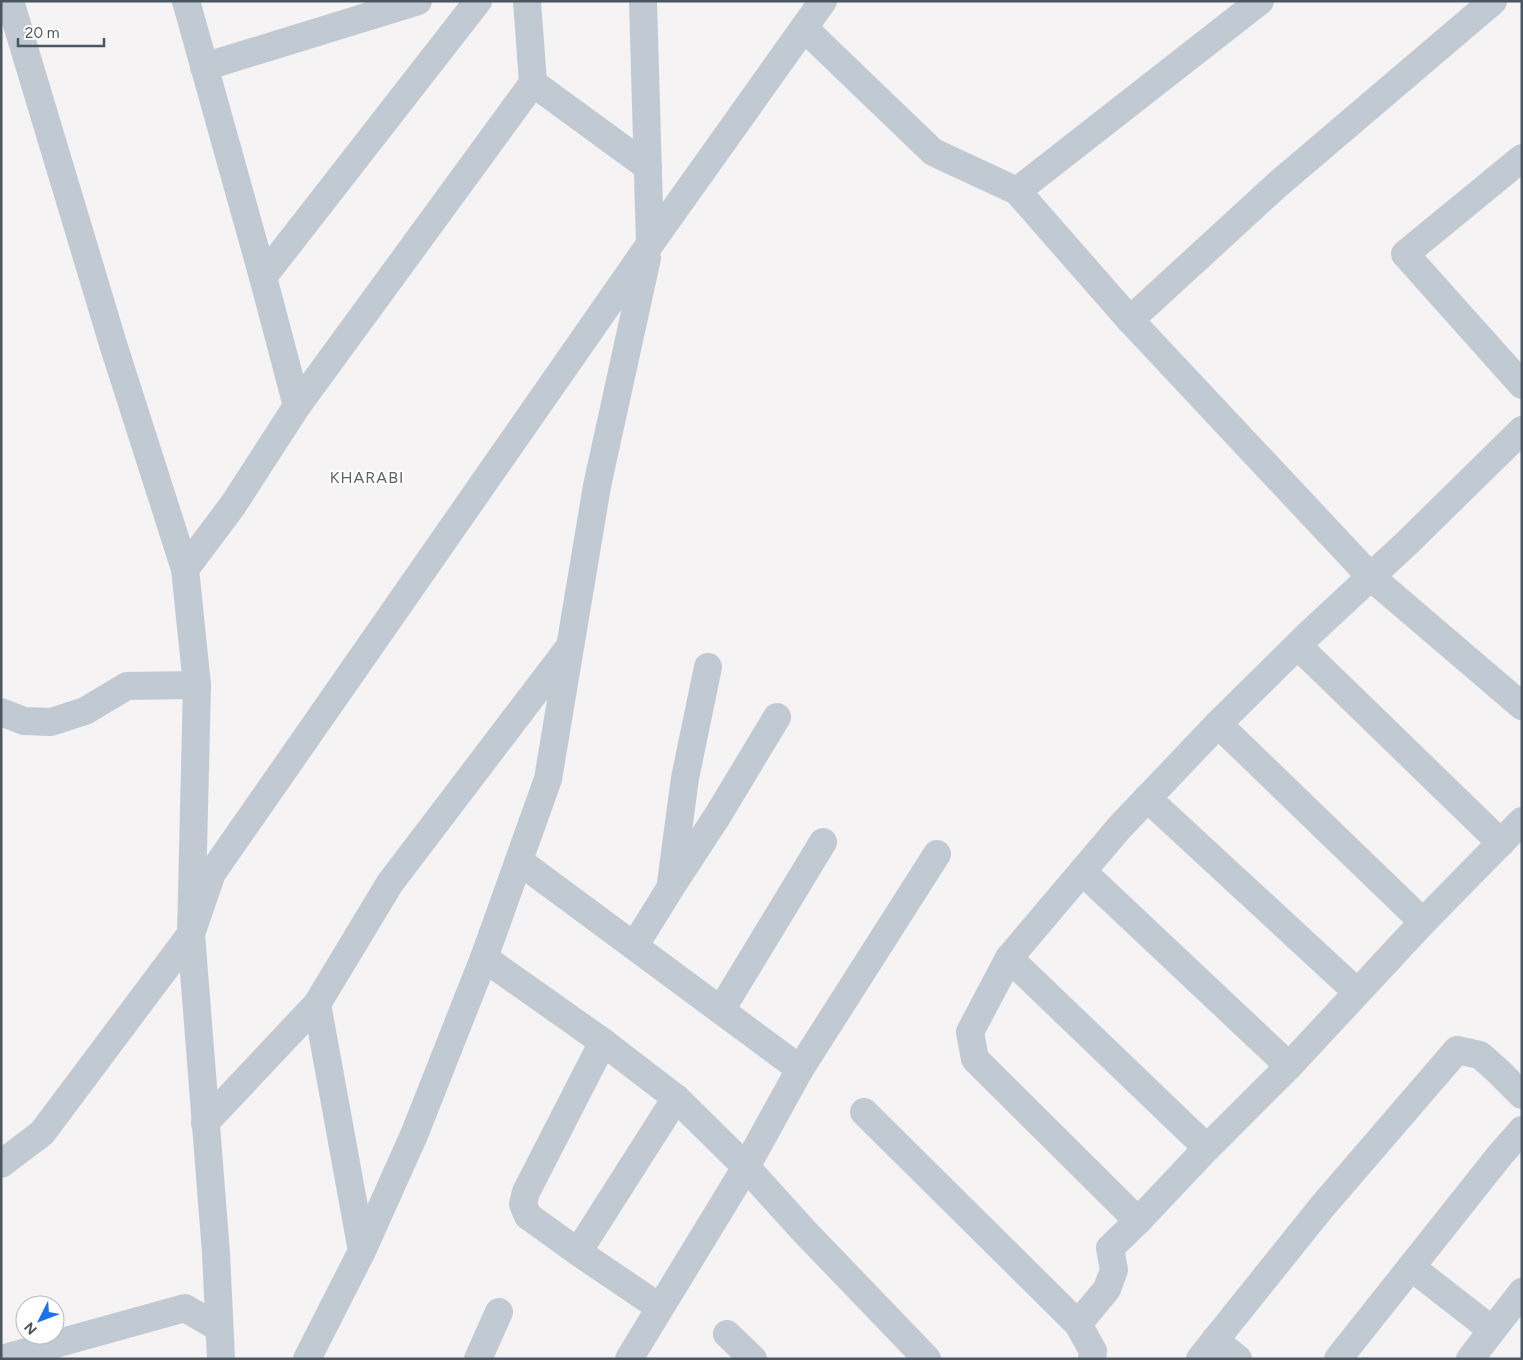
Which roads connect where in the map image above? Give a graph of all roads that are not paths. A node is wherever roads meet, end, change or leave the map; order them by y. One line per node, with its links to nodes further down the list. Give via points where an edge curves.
1 (10, 1): 22 (street, via 113,344)
2 (186, 1): 11 (street)
3 (418, 1): 11 (street)
4 (478, 1): 17 (street)
5 (527, 1): 12 (street)
6 (643, 1): 14 (street)
7 (823, 1): 10 (street)
8 (1260, 1): 15 (street)
9 (1493, 1): 18 (street, via 1277,185)
10 (804, 28): 15 (street, via 933,152); 16 (street)
11 (204, 67): 17 (street)
12 (533, 83): 14 (street); 20 (street)
13 (1522, 158): 19 (street, via 1405,254)
14 (648, 167): 16 (street)
15 (1017, 191): 18 (street)
16 (650, 244): 24 (street, via 597,486); 41 (street, via 212,873)
17 (263, 277): 20 (street)
18 (1130, 320): 23 (street)
19 (1522, 386)
20 (297, 406): 22 (street, via 233,506)
21 (1522, 430): 23 (street)
22 (185, 568): 27 (street)
23 (1371, 577): 25 (street); 28 (street)
24 (570, 646): 37 (street, via 548,779); 46 (street, via 390,883)
25 (1298, 646): 31 (street); 35 (street)
26 (708, 667): 39 (street, via 684,778)
27 (197, 685): 29 (street, via 127,686 85,711 51,722 24,721); 41 (street)
28 (1522, 706)
29 (1, 712)
30 (777, 717): 39 (street)
31 (1218, 724): 32 (street); 40 (street)
32 (1147, 798): 38 (street); 45 (street)
33 (1522, 821): 35 (street)
34 (822, 842): 47 (street)
35 (1501, 843): 40 (street)
36 (937, 854): 50 (street)
37 (519, 861): 42 (street); 43 (street)
38 (1083, 872): 44 (street); 49 (street)
39 (671, 887): 42 (street)
40 (1423, 922): 45 (street)
41 (191, 934): 54 (street); 57 (street, via 42,1133)
42 (635, 945): 47 (street)
43 (484, 958): 48 (street); 60 (street, via 414,1135)
44 (1009, 958): 56 (street); 59 (street, via 970,1032 975,1059)
45 (1357, 992): 49 (street)
46 (317, 1004): 54 (street); 60 (street)
47 (721, 1010): 50 (street)
48 (603, 1042): 52 (street); 61 (street, via 526,1192 523,1204 528,1216)
49 (1289, 1066): 56 (street)
50 (800, 1069): 58 (street)
51 (1522, 1095): 70 (street, via 1480,1055 1457,1050 1321,1208)
52 (676, 1098): 58 (street); 61 (street)
53 (864, 1112): 66 (street)
54 (205, 1123): 67 (street)
55 (1522, 1130): 62 (street)
56 (1207, 1148): 59 (street)
57 (1, 1164)
58 (746, 1167): 64 (street); 78 (street)
59 (1138, 1220): 66 (street, via 1110,1248 1114,1270 1107,1289)
60 (362, 1251): 74 (street)
61 (578, 1252): 64 (street)
62 (1411, 1267): 68 (street); 81 (street)
63 (1522, 1292): 68 (street)
64 (660, 1306): 76 (street)
65 (499, 1312): 75 (street)
66 (1078, 1324): 79 (street, via 1094,1351)
67 (219, 1328): 71 (street, via 185,1308); 73 (street)
68 (1492, 1330): 82 (street)
69 (727, 1334): 77 (street)
70 (1208, 1349): 80 (street)
71 (54, 1352): 72 (street)
72 (1, 1359)
73 (221, 1359)
74 (307, 1359)
75 (478, 1359)
76 (628, 1359)
77 (753, 1359)
78 (927, 1359)
79 (1092, 1359)
80 (1238, 1359)
81 (1338, 1359)
82 (1470, 1359)

